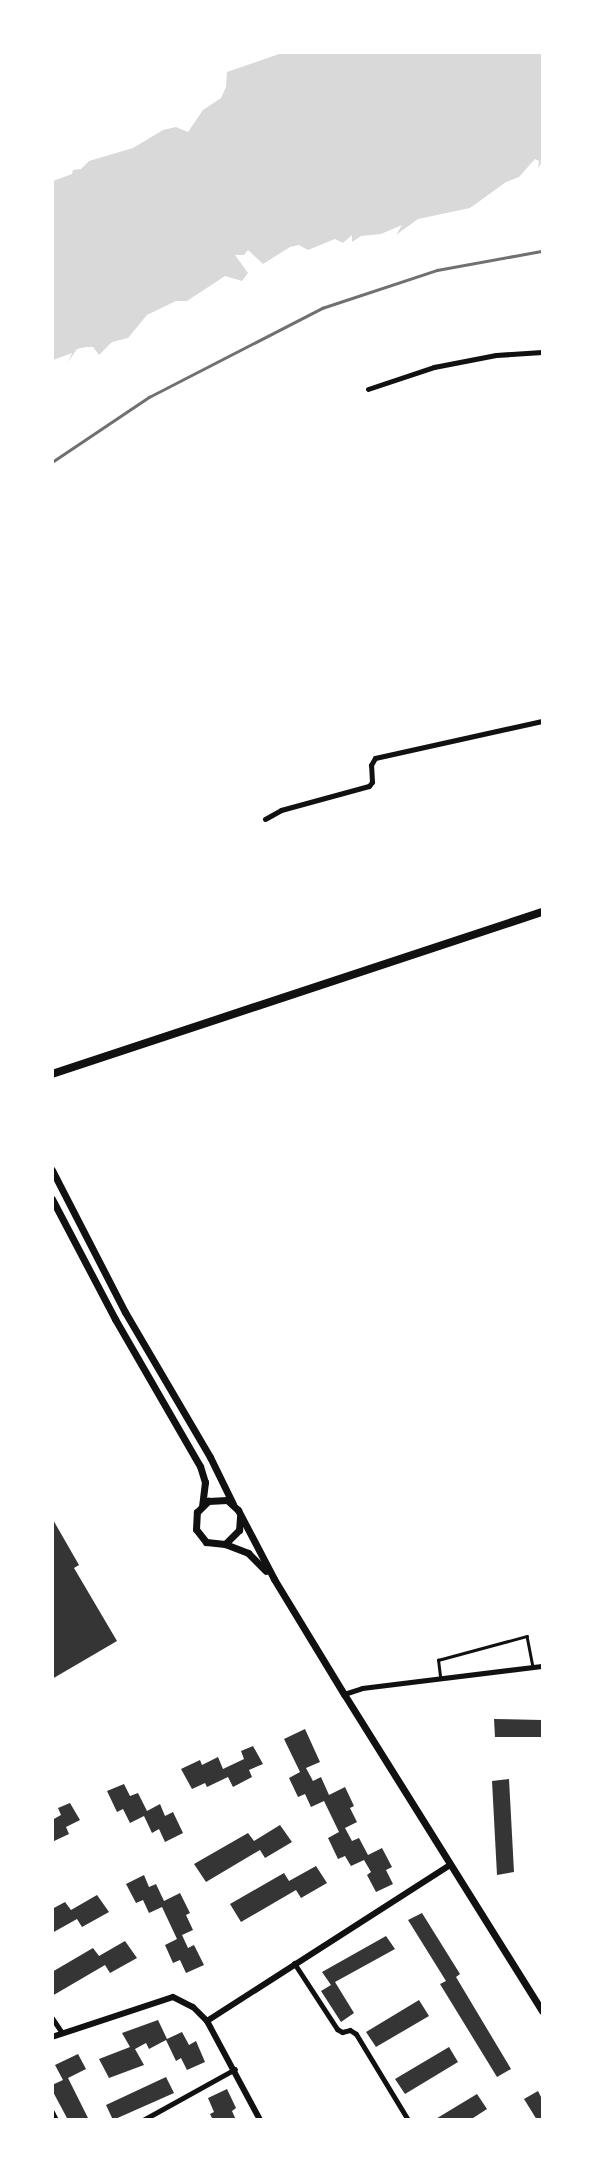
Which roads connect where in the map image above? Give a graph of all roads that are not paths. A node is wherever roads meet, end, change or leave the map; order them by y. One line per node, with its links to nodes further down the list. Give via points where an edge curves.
1 (542, 352): 2 (street, via 434,367)
2 (368, 389)
3 (542, 721): 4 (street, via 376,758 369,786 281,810)
4 (265, 820)
5 (542, 912): 6 (highway)
6 (54, 1075)
7 (52, 1170): 9 (main road)
8 (52, 1199): 10 (main road, via 200,1465 205,1482)
9 (233, 1504): 10 (main road, via 221,1499); 11 (main road)
10 (202, 1505): 12 (main road, via 195,1520 200,1537 212,1544)
11 (240, 1517): 12 (main road, via 236,1536); 13 (main road)
12 (225, 1544): 13 (main road, via 248,1553)
13 (274, 1579): 17 (main road)
14 (542, 1666): 15 (street)
15 (533, 1667): 16 (street); 16 (lane, via 527,1636 438,1660)
16 (440, 1678): 17 (street)
17 (344, 1694): 18 (main road)
18 (450, 1865): 19 (street); 20 (main road)
19 (294, 1963): 22 (street); 30 (street, via 337,2029 356,2034)
20 (542, 2011)
21 (52, 2018): 23 (street)
22 (207, 2021): 23 (street, via 173,1997); 25 (street)
23 (62, 2033): 24 (street)
24 (52, 2037)
25 (235, 2069): 28 (street); 29 (street)
26 (52, 2112): 27 (street)
27 (56, 2119)
28 (143, 2119)
29 (260, 2119)
30 (408, 2119)

